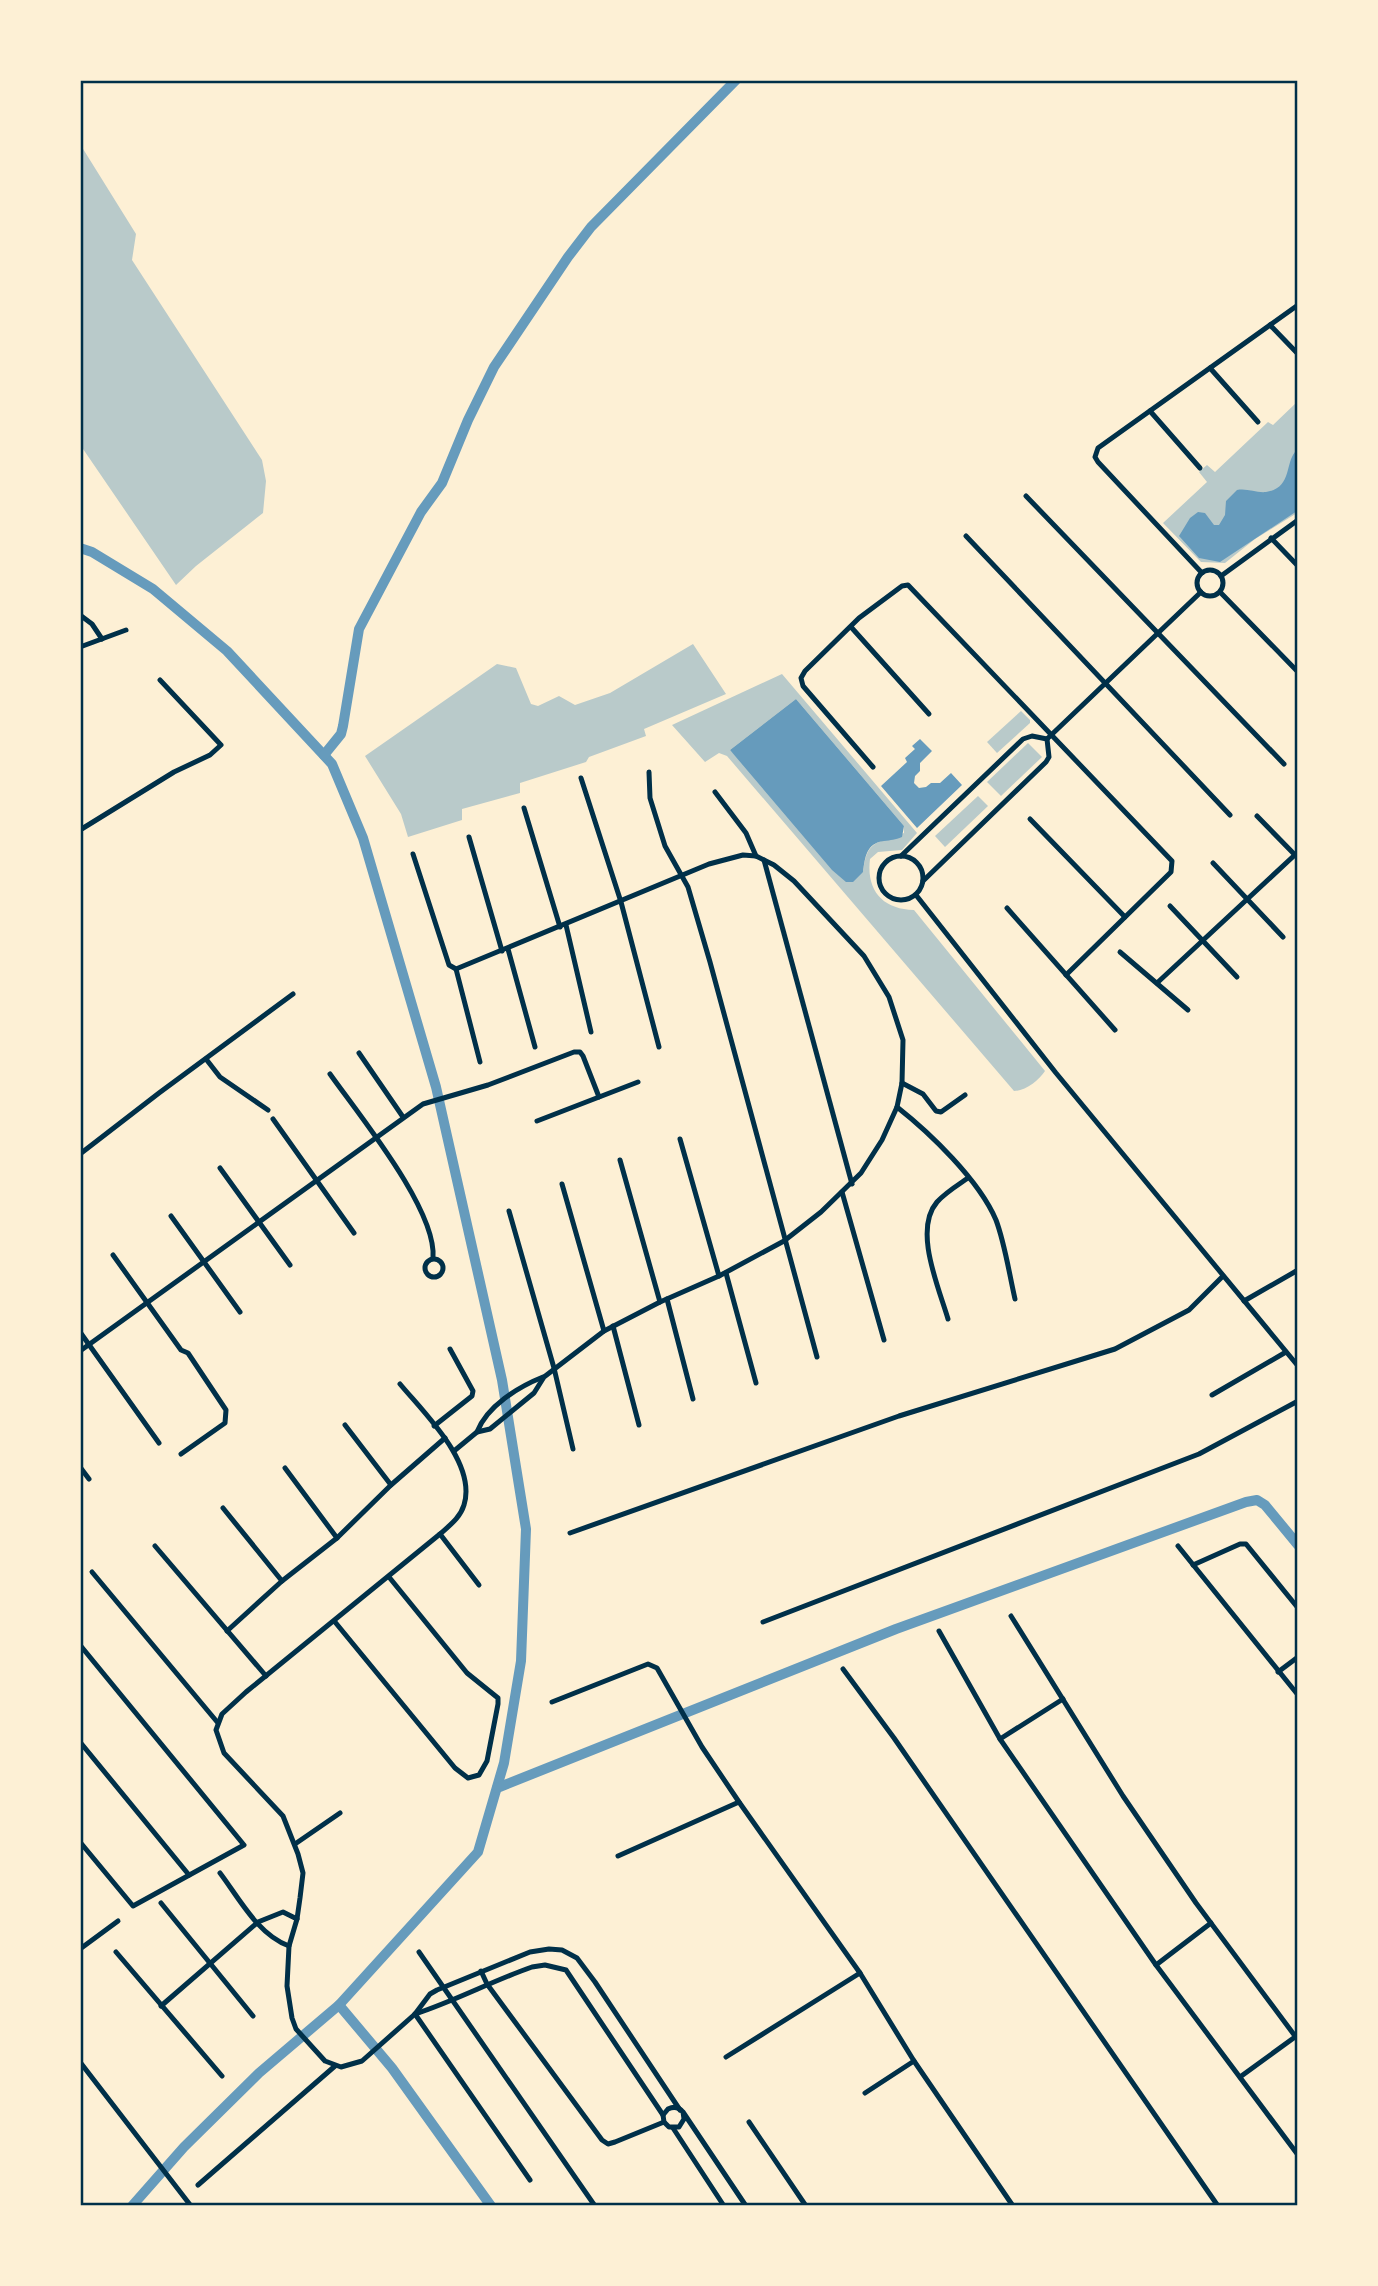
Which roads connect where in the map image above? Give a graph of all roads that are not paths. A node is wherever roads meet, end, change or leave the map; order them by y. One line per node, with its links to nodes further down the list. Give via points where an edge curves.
1 (1297, 305): 2 (street)
2 (1270, 325): 3 (street); 4 (street)
3 (1297, 355)
4 (1210, 368): 5 (street); 6 (street)
5 (1150, 411): 7 (street); 13 (street, via 1098,448 1095,457)
6 (1258, 422)
7 (1200, 468)
8 (1026, 496): 20 (street)
9 (1297, 520): 11 (street)
10 (966, 536): 25 (street)
11 (1270, 538): 12 (street); 14 (street)
12 (1297, 566)
13 (1202, 573): 14 (street, via 1213,570); 15 (street, via 1198,581)
14 (1221, 576): 16 (street)
15 (1201, 592): 16 (street, via 1210,596); 20 (street)
16 (1220, 592): 23 (street)
17 (80, 615): 21 (street)
18 (850, 627): 26 (street); 27 (street, via 902,586 911,587); 29 (street, via 805,671 802,682)
19 (127, 630): 21 (street)
20 (1158, 633): 25 (street); 28 (street)
21 (102, 639): 22 (street)
22 (80, 647)
23 (1297, 672)
24 (160, 680): 37 (street, via 221,745)
25 (1105, 683): 27 (street); 34 (street)
26 (929, 714)
27 (1049, 736): 42 (street, via 1023,739); 46 (street, via 1046,762); 52 (street, via 1172,861 1171,872)
28 (1284, 764)
29 (873, 767)
30 (649, 772): 45 (street, via 650,798)
31 (581, 778): 49 (street)
32 (715, 792): 41 (street)
33 (524, 808): 53 (street)
34 (1230, 815)
35 (1257, 816): 40 (street)
36 (1030, 819): 52 (street)
37 (80, 830)
38 (469, 837): 56 (street)
39 (413, 854): 58 (street, via 449,965)
40 (1296, 855): 48 (street)
41 (756, 856): 43 (street); 45 (street, via 733,856)
42 (901, 856): 46 (street, via 915,861); 47 (street, via 883,865 880,886 895,900)
43 (764, 860): 73 (street, via 794,881 876,974 903,1040); 89 (street)
44 (1213, 863): 48 (street)
45 (680, 877): 49 (street); 95 (street, via 688,887 710,962)
46 (923, 881): 47 (street)
47 (916, 895): 103 (street)
48 (1247, 898): 54 (street); 55 (street)
49 (621, 902): 53 (street); 67 (street)
50 (1170, 906): 55 (street)
51 (1007, 908): 59 (street)
52 (1125, 917): 59 (street)
53 (563, 926): 56 (street); 65 (street)
54 (1283, 937)
55 (1202, 940): 60 (street); 61 (street)
56 (505, 950): 58 (street); 66 (street)
57 (1120, 952): 61 (street)
58 (456, 969): 70 (street)
59 (1066, 975): 64 (street)
60 (1237, 977)
61 (1157, 983): 63 (street)
62 (293, 994): 69 (street)
63 (1188, 1010)
64 (1115, 1030)
65 (591, 1031)
66 (535, 1047)
67 (659, 1047)
68 (359, 1053): 78 (street)
69 (206, 1059): 77 (street, via 226,1082); 83 (street)
70 (480, 1062)
71 (330, 1074): 81 (street)
72 (638, 1082): 75 (street)
73 (902, 1083): 74 (street, via 923,1094 941,1112); 76 (street)
74 (965, 1095)
75 (599, 1097): 78 (street, via 580,1052 429,1102); 80 (street)
76 (897, 1107): 86 (street, via 928,1133); 89 (street, via 870,1162)
77 (268, 1110)
78 (403, 1117): 81 (street)
79 (273, 1119): 87 (street)
80 (537, 1121)
81 (375, 1138): 87 (street); 97 (street, via 412,1191 432,1241)
82 (680, 1139): 102 (street)
83 (80, 1154)
84 (620, 1160): 107 (street)
85 (220, 1168): 93 (street)
86 (968, 1178): 105 (street, via 996,1220); 110 (street, via 936,1203 925,1229)
87 (317, 1180): 93 (street); 94 (street)
88 (562, 1184): 112 (street)
89 (852, 1184): 90 (street)
90 (842, 1192): 95 (street); 114 (street)
91 (509, 1211): 121 (street)
92 (171, 1216): 98 (street)
93 (259, 1222): 98 (street); 99 (street)
94 (354, 1233)
95 (784, 1241): 101 (street); 119 (street)
96 (113, 1255): 108 (street)
97 (433, 1258)
98 (204, 1262): 108 (street); 109 (street)
99 (290, 1265)
100 (1297, 1270): 106 (street)
101 (726, 1273): 102 (street); 123 (street)
102 (719, 1276): 104 (street)
103 (1223, 1276): 106 (street); 142 (street, via 1189,1310 1115,1349 899,1416)
104 (667, 1299): 107 (street); 126 (street)
105 (1015, 1299)
106 (1244, 1301): 118 (street)
107 (660, 1302): 111 (street)
108 (147, 1303): 115 (street); 136 (street, via 226,1410 225,1423)
109 (240, 1312)
110 (948, 1319)
111 (613, 1326): 112 (street); 129 (street)
112 (604, 1331): 121 (street)
113 (80, 1332): 115 (street)
114 (884, 1340)
115 (90, 1345): 117 (street); 133 (street)
116 (450, 1349): 130 (street, via 472,1396)
117 (80, 1351)
118 (1286, 1352): 120 (street); 125 (street)
119 (817, 1357)
120 (1297, 1366)
121 (554, 1368): 122 (street); 134 (street)
122 (544, 1377): 131 (street, via 534,1393 500,1421); 131 (street, via 527,1383 483,1417)
123 (756, 1383)
124 (400, 1384): 130 (street)
125 (1212, 1395)
126 (693, 1399)
127 (1297, 1401): 155 (street, via 1199,1454)
128 (345, 1425): 140 (street)
129 (639, 1425)
130 (434, 1426): 132 (street)
131 (477, 1432): 135 (street)
132 (444, 1438): 135 (street); 140 (street)
133 (159, 1443)
134 (573, 1449)
135 (454, 1451): 143 (street, via 464,1475 465,1502 456,1520)
136 (181, 1454)
137 (80, 1467): 139 (street)
138 (285, 1468): 144 (street)
139 (89, 1479)
140 (391, 1485): 144 (street)
141 (223, 1508): 150 (street)
142 (570, 1533)
143 (440, 1534): 149 (street); 151 (street)
144 (337, 1538): 150 (street)
145 (155, 1546): 156 (street)
146 (1178, 1546): 147 (street)
147 (1193, 1565): 152 (street, via 1246,1544); 161 (street)
148 (92, 1572): 166 (street)
149 (389, 1577): 154 (street); 154 (street, via 467,1673 498,1698 479,1775 468,1778 455,1768)
150 (282, 1581): 156 (street)
151 (479, 1585)
152 (1297, 1608)
153 (1011, 1616): 164 (street)
154 (335, 1622): 162 (street)
155 (763, 1622)
156 (227, 1631): 162 (street)
157 (939, 1631): 167 (street)
158 (80, 1645): 175 (street, via 244,1845)
159 (1297, 1657): 161 (street)
160 (843, 1669): 220 (street)
161 (1278, 1672): 163 (street)
162 (265, 1676): 166 (street, via 222,1714)
163 (1297, 1695)
164 (1063, 1699): 167 (street); 180 (street)
165 (552, 1702): 169 (street, via 648,1664 657,1668)
166 (218, 1723): 172 (street, via 224,1753 283,1816)
167 (1000, 1738): 186 (street)
168 (80, 1742): 175 (street)
169 (739, 1802): 173 (street); 188 (street)
170 (340, 1813): 172 (street)
171 (80, 1842): 175 (street, via 133,1906)
172 (295, 1844): 177 (street, via 303,1873)
173 (618, 1856)
174 (220, 1873): 179 (street)
175 (188, 1875)
176 (161, 1903): 185 (street)
177 (297, 1919): 179 (street, via 284,1912); 181 (street)
178 (118, 1922): 182 (street)
179 (258, 1922): 181 (street, via 275,1941); 185 (street)
180 (1211, 1923): 186 (street); 199 (street)
181 (289, 1945): 203 (street, via 287,1986 296,2029)
182 (80, 1949)
183 (116, 1952): 195 (street)
184 (419, 1952): 191 (street)
185 (210, 1964): 195 (street); 198 (street)
186 (1156, 1965): 205 (street)
187 (481, 1971): 189 (street, via 530,1952 562,1950 577,1958); 190 (street); 191 (street)
188 (860, 1973): 200 (street); 201 (street)
189 (595, 1982): 192 (street); 207 (street)
190 (487, 1984): 192 (street, via 545,1965 566,1970); 194 (street); 208 (street, via 601,2140 615,2143)
191 (444, 1987): 193 (street); 194 (street)
192 (582, 1993): 208 (street)
193 (430, 1994): 196 (street); 197 (street)
194 (452, 1998): 196 (street); 215 (street)
195 (161, 2006): 204 (street)
196 (438, 2007): 197 (street)
197 (415, 2014): 203 (street, via 354,2065); 212 (street)
198 (253, 2016)
199 (1296, 2038): 205 (street)
200 (726, 2057)
201 (914, 2061): 206 (street); 219 (street)
202 (80, 2062): 214 (street)
203 (335, 2066): 213 (street)
204 (222, 2076)
205 (1240, 2077): 211 (street)
206 (865, 2093)
207 (682, 2111): 208 (street, via 671,2108); 210 (street, via 682,2125); 217 (street)
208 (664, 2119): 210 (street)
209 (749, 2122): 218 (street)
210 (673, 2128): 216 (street)
211 (1297, 2155)
212 (530, 2180)
213 (198, 2185)
214 (191, 2206)
215 (595, 2206)
216 (724, 2206)
217 (746, 2206)
218 (807, 2206)
219 (1013, 2206)
220 (1218, 2206)

